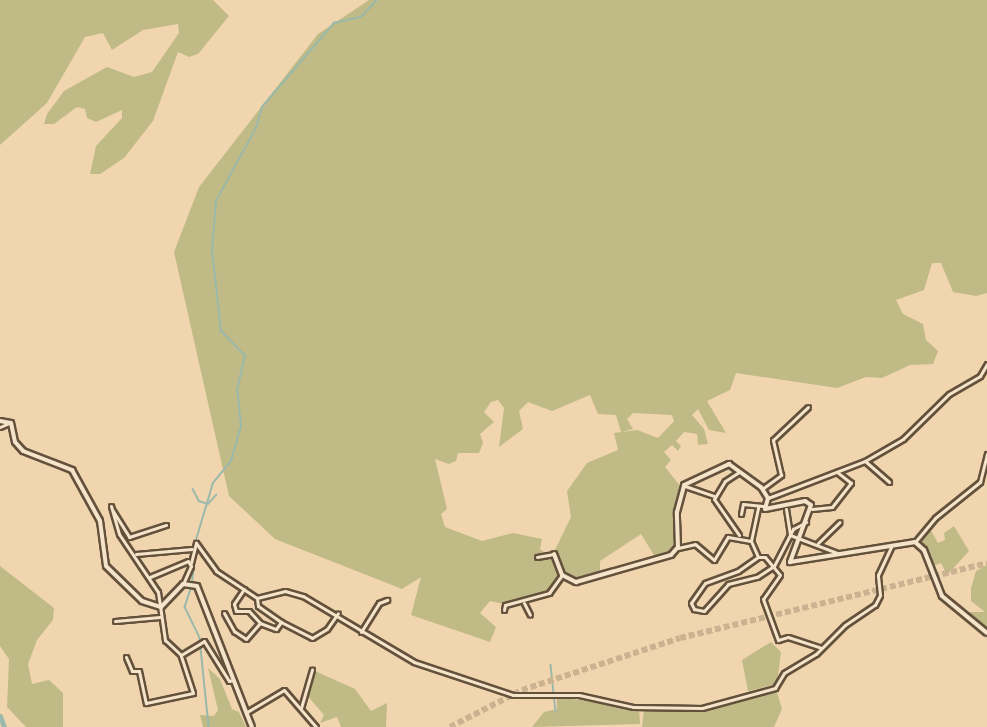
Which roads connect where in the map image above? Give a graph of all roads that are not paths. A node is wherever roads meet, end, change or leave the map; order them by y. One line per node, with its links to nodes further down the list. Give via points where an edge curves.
1 (987, 364): 7 (street, via 980,376 949,394 903,439)
2 (808, 407): 12 (street, via 773,440 781,475)
3 (0, 421): 4 (street)
4 (11, 423): 5 (street); 45 (street, via 15,442 23,451 70,468 100,520 109,570 142,601)
5 (0, 427)
6 (987, 454): 26 (street, via 980,482 935,518)
7 (865, 461): 9 (street); 10 (street)
8 (739, 472): 11 (street, via 724,464); 12 (street); 13 (street, via 729,476)
9 (837, 472): 14 (street); 16 (street, via 851,483 832,507)
10 (889, 482)
11 (684, 485): 13 (street); 29 (street, via 677,512)
12 (762, 489): 14 (street)
13 (714, 496): 22 (street, via 717,508)
14 (768, 498): 15 (street)
15 (761, 506): 17 (street); 18 (street, via 743,504); 25 (street)
16 (813, 508): 17 (street, via 805,501); 19 (street)
17 (786, 509): 23 (street)
18 (741, 514)
19 (806, 522): 23 (street); 24 (street)
20 (840, 522): 27 (street)
21 (166, 525): 31 (street, via 129,537 111,506 118,532)
22 (739, 535): 25 (street); 29 (street, via 727,537 714,560 695,544)
23 (790, 535): 24 (street); 37 (street)
24 (797, 540): 27 (street); 33 (street, via 789,557 792,563)
25 (751, 541): 35 (street)
26 (915, 542): 28 (street); 55 (street, via 922,547 942,596)
27 (819, 543): 33 (street)
28 (891, 547): 33 (street); 56 (street, via 878,575 878,601)
29 (678, 548): 38 (street, via 662,559 582,581 570,581)
30 (192, 549): 31 (street); 36 (street); 41 (street, via 198,543 213,568)
31 (136, 554): 39 (street)
32 (554, 554): 34 (street); 38 (street)
33 (842, 554)
34 (537, 557)
35 (758, 557): 37 (street); 37 (street, via 738,571 705,583 691,603 694,609 705,611 728,584 757,577)
36 (191, 563): 39 (street, via 178,562); 40 (street)
37 (774, 566): 56 (street, via 779,579 763,600 778,640 788,637)
38 (562, 575): 44 (street, via 549,593)
39 (150, 577): 45 (street)
40 (183, 584): 45 (street, via 169,603); 60 (street, via 200,590)
41 (244, 589): 42 (street); 53 (street, via 234,604 236,611 249,612)
42 (257, 598): 48 (street, via 289,591); 52 (street, via 258,606)
43 (387, 600): 54 (street, via 380,603)
44 (524, 603): 46 (street, via 505,605); 49 (street)
45 (159, 607): 50 (street)
46 (504, 610)
47 (224, 613): 53 (street, via 234,631 246,639)
48 (339, 614): 52 (street, via 327,629 312,638); 54 (street)
49 (530, 615)
50 (160, 617): 51 (street); 57 (street, via 165,640)
51 (115, 621)
52 (281, 622): 53 (street, via 273,629)
53 (260, 623)
54 (361, 632): 56 (street, via 414,662 513,695 579,695 641,708 702,708 772,689 784,673)
55 (987, 633)
56 (821, 648)
57 (181, 655): 58 (street, via 193,693 146,703 139,671 132,671); 60 (street, via 201,640 229,681)
58 (126, 657)
59 (312, 670): 61 (street)
60 (233, 680): 62 (street)
61 (301, 708): 62 (street, via 284,690); 64 (street)
62 (246, 713): 63 (street)
63 (252, 727)
64 (316, 727)

